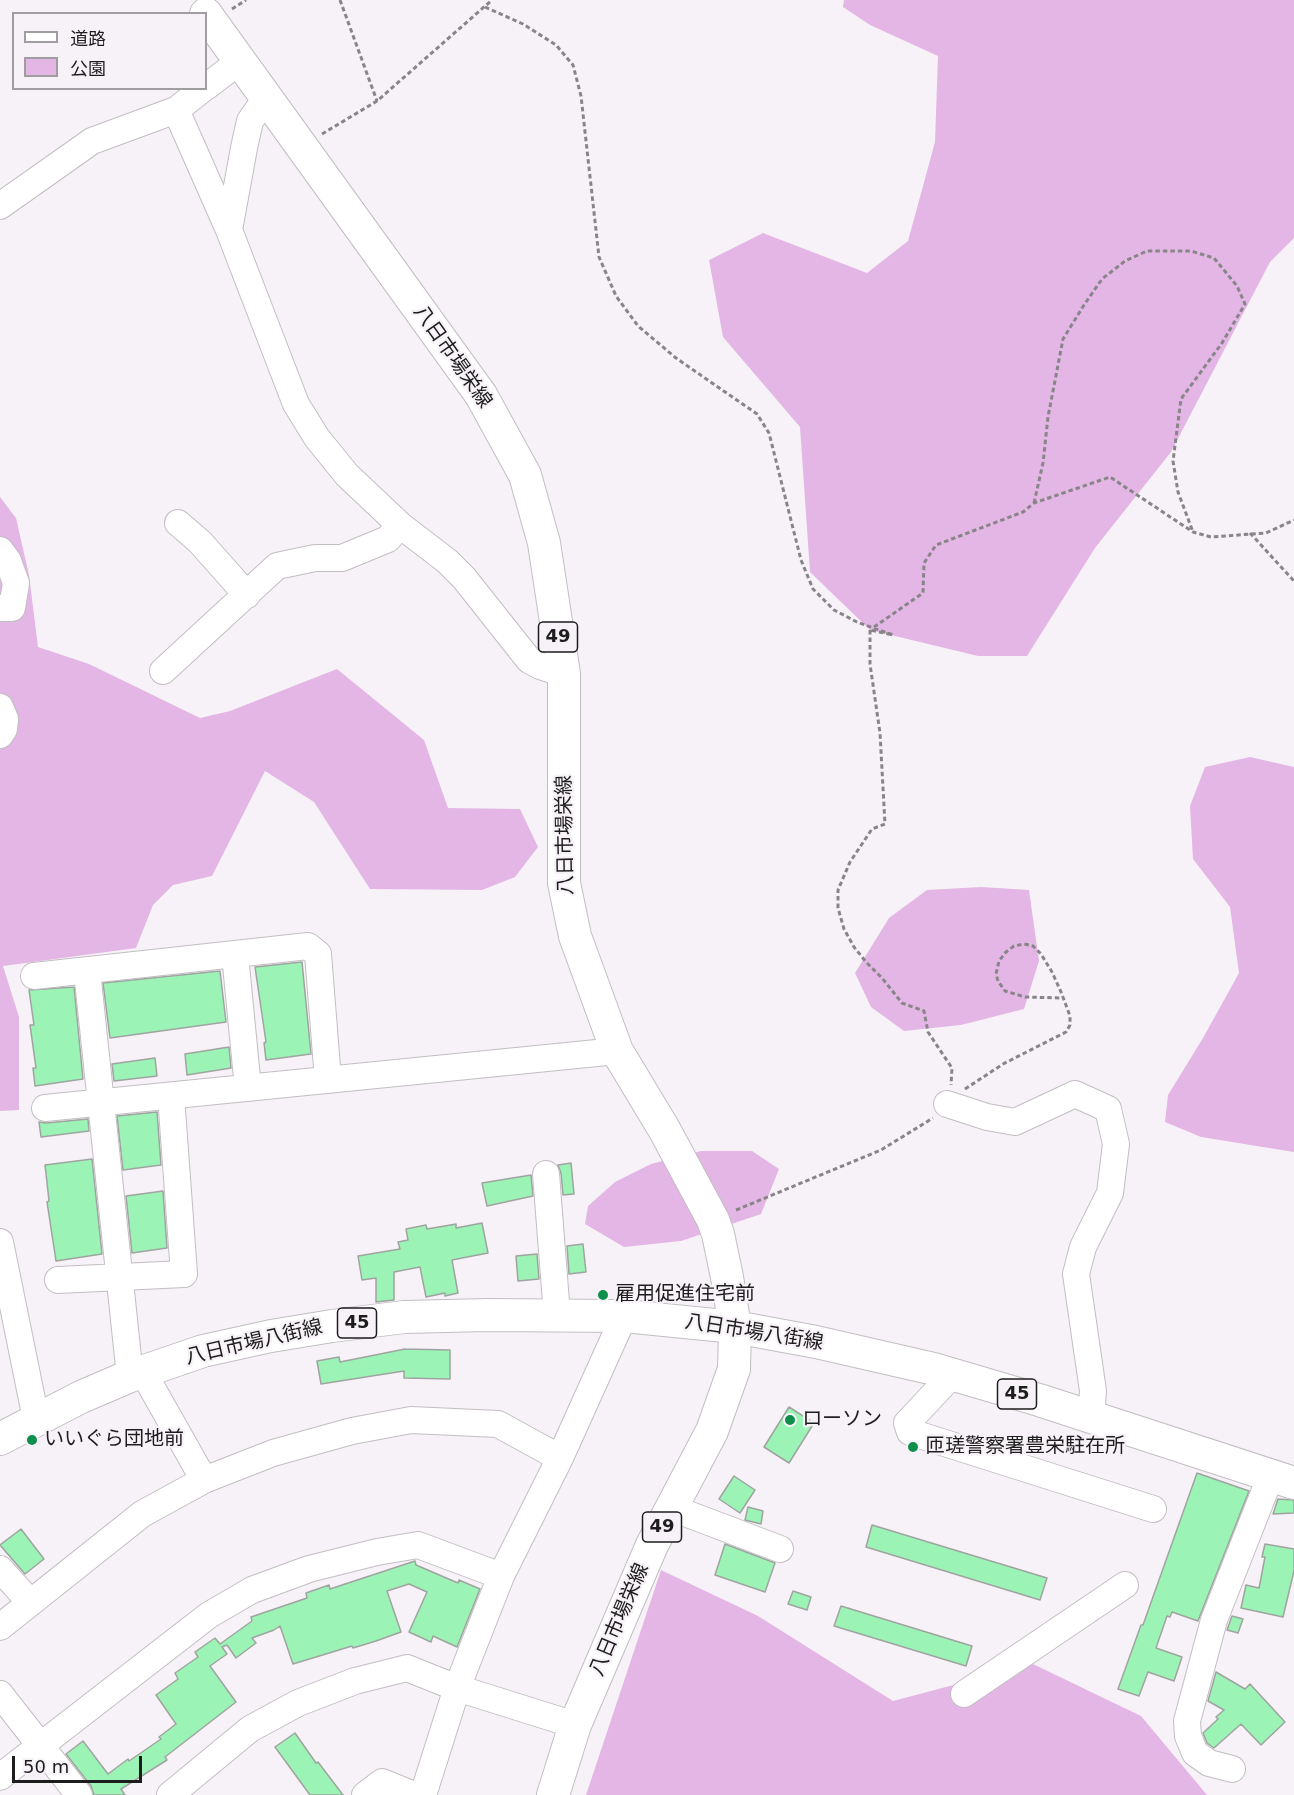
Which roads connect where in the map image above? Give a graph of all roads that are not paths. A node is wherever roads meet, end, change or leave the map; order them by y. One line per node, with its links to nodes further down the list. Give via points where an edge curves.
1 (207, 17): 2 (main road, 八日市場栄線 / 49)
2 (240, 61): 3 (street); 5 (main road, 八日市場栄線 / 49)
3 (207, 86)
4 (202, 90): 6 (street)
5 (266, 98): 8 (street, via 250,121); 15 (main road, 八日市場栄線 / 49, via 481,396 525,475 544,543)
6 (176, 110): 7 (street, via 92,141); 8 (street)
7 (2, 200)
8 (229, 230): 10 (street, via 296,404 347,475)
9 (178, 523): 12 (street)
10 (400, 525): 12 (street, via 388,539 342,558 315,558 276,566); 15 (street, via 464,578 529,660)
11 (0, 550): 13 (street, via 16,583 12,608)
12 (247, 595): 14 (street)
13 (0, 608)
14 (163, 670)
15 (564, 674): 21 (main road, 八日市場栄線 / 49, via 564,883 574,936)
16 (0, 707): 17 (street, via 5,719)
17 (0, 735)
18 (235, 955): 19 (street); 22 (street, via 308,946 318,954); 23 (street)
19 (87, 971): 20 (street); 25 (street)
20 (34, 976)
21 (617, 1052): 22 (street); 35 (main road, 八日市場栄線 / 49, via 664,1128 712,1220)
22 (328, 1080): 23 (street)
23 (248, 1088): 24 (street)
24 (171, 1096): 25 (street); 30 (street, via 184,1274)
25 (101, 1102): 27 (street); 30 (street)
26 (948, 1102): 38 (street, via 987,1117 1015,1122 1075,1094 1108,1109 1116,1144 1110,1193 1083,1247 1076,1274 1094,1390)
27 (45, 1108)
28 (546, 1174): 33 (street)
29 (0, 1242): 32 (street)
30 (121, 1277): 31 (street); 36 (street)
31 (58, 1280)
32 (4, 1289): 39 (street)
33 (557, 1315): 34 (main road, 八日市場八街線 / 45); 36 (main road, 八日市場八街線 / 45, via 404,1317 332,1326 203,1351)
34 (624, 1316): 35 (main road, 八日市場八街線 / 45); 41 (street)
35 (735, 1327): 37 (main road, 八日市場八街線 / 45, via 816,1341); 44 (main road, 八日市場栄線 / 49, via 734,1369 712,1431)
36 (136, 1374): 39 (main road, 八日市場八街線 / 45); 43 (street)
37 (952, 1375): 38 (main road, 八日市場八街線 / 45); 45 (street, via 908,1423 910,1432)
38 (1091, 1417): 42 (main road, 八日市場八街線 / 45)
39 (36, 1419): 40 (main road, 八日市場八街線 / 45)
40 (0, 1439)
41 (560, 1458): 43 (street, via 498,1424 411,1420 296,1447); 48 (street)
42 (1282, 1479): 57 (street, via 1214,1620 1187,1721 1195,1753 1209,1763)
43 (204, 1480): 50 (street, via 142,1514)
44 (672, 1508): 46 (street); 55 (main road, 八日市場栄線 / 49, via 652,1545)
45 (1153, 1509)
46 (780, 1549)
47 (0, 1569): 50 (street)
48 (501, 1576): 52 (street); 56 (street, via 418,1545 300,1572 252,1590 209,1615)
49 (1125, 1585): 54 (street)
50 (30, 1602): 51 (street)
51 (0, 1627)
52 (457, 1688): 55 (street); 60 (street, via 407,1668 355,1681 298,1702 250,1729); 63 (street)
53 (0, 1694): 56 (street)
54 (964, 1694)
55 (575, 1725): 64 (main road, 八日市場栄線 / 49)
56 (40, 1745): 58 (street); 59 (street)
57 (1232, 1769)
58 (0, 1777)
59 (79, 1795)
60 (170, 1795)
61 (365, 1795): 62 (street, via 381,1782)
62 (414, 1795)
63 (423, 1795)
64 (553, 1795)

